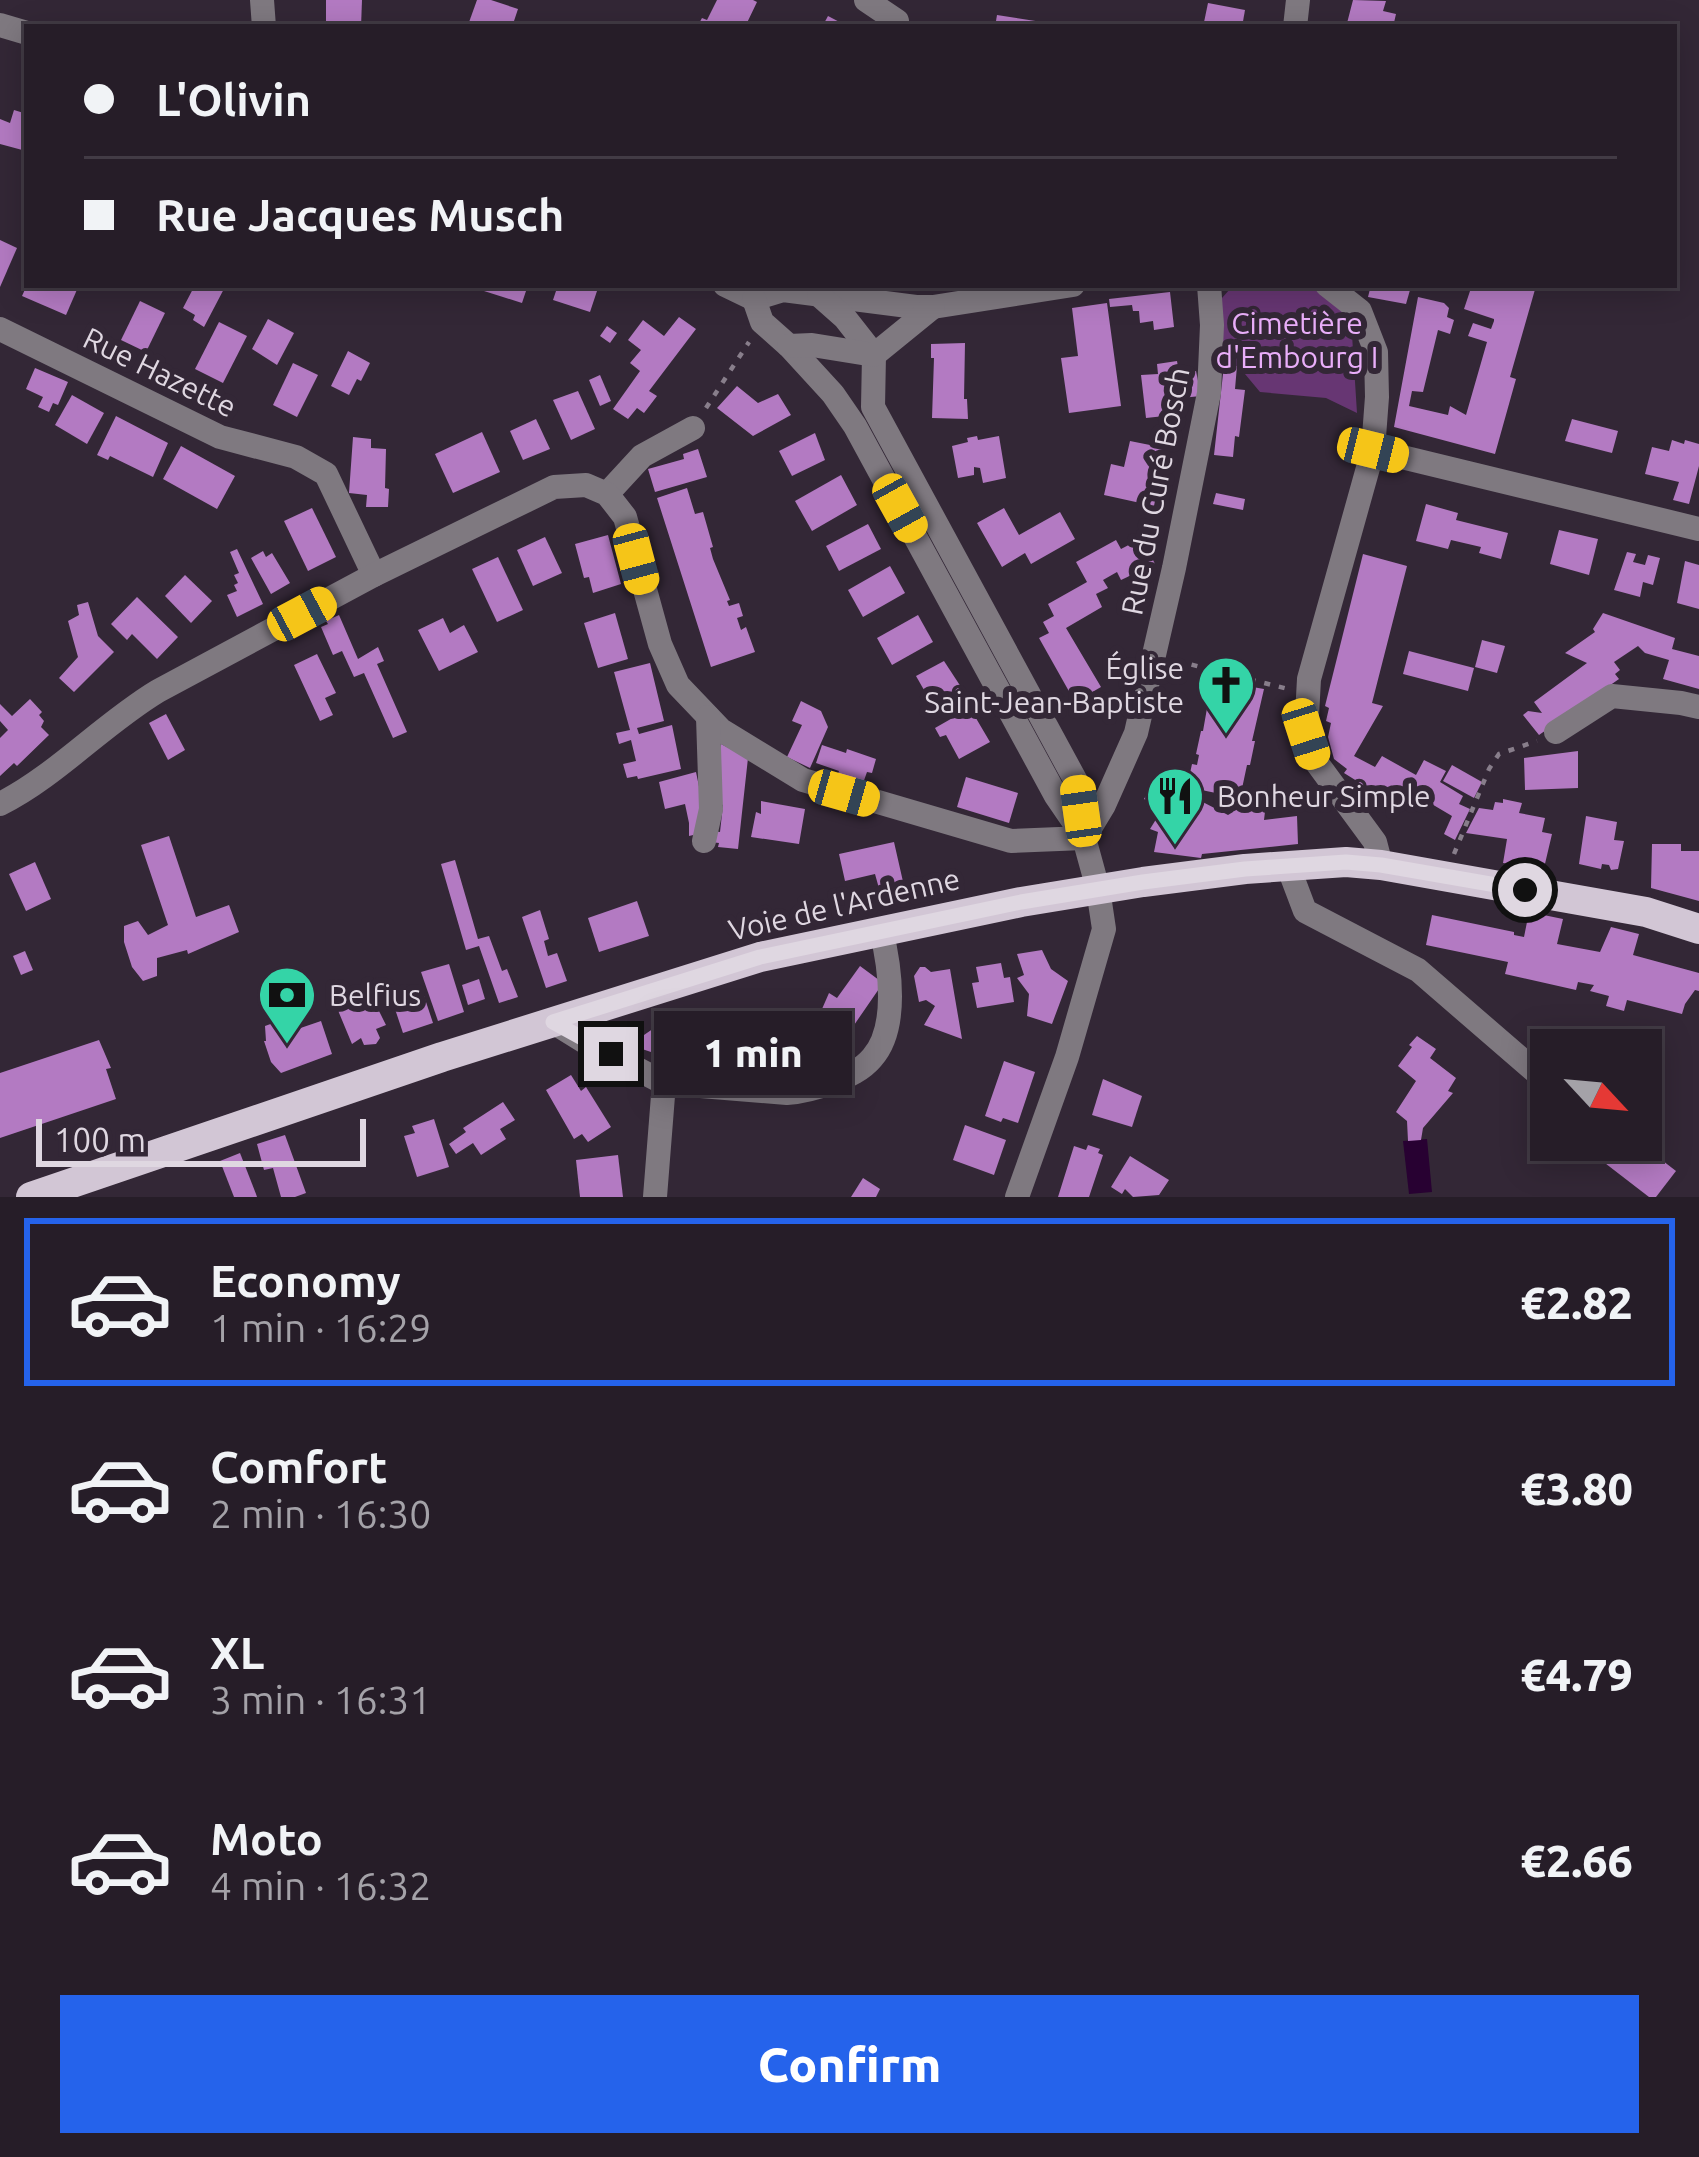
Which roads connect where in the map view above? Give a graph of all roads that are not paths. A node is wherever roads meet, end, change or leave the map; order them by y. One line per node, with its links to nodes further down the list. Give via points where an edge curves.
1 (866, 0): 2 (street)
2 (898, 16)
3 (729, 288): 10 (street)
4 (784, 288): 8 (street); 10 (street)
5 (1054, 288): 9 (street)
6 (1210, 288): 23 (street, Rue du Curé Bosch, via 1209,393 1154,656 1136,733)
7 (1331, 288): 15 (street, via 1360,310 1376,352)
8 (819, 295): 9 (street); 13 (street)
9 (933, 307): 13 (street)
10 (758, 310): 12 (street)
11 (0, 328): 18 (street, Rue Hazette, via 220,437 313,465 326,474)
12 (789, 346): 13 (street); 23 (street, via 855,426)
13 (874, 355): 23 (street, via 873,407 1077,783)
14 (693, 428): 16 (street, via 642,456)
15 (1373, 450): 17 (street); 25 (street, via 1309,679 1306,734 1314,759 1375,842)
16 (607, 494): 18 (street, via 586,485 554,487); 20 (street, via 625,517 678,685)
17 (1699, 529)
18 (374, 575): 22 (street, via 128,709)
19 (1699, 707): 21 (street, via 1612,696)
20 (708, 717): 23 (street, via 802,780 1011,842); 24 (street)
21 (1556, 732)
22 (0, 804)
23 (1084, 838): 27 (street)
24 (704, 841)
25 (1381, 865): 26 (main road, Voie de l'Ardenne); 28 (main road, Voie de l'Ardenne, via 1646,912)
26 (1288, 866): 27 (main road, Voie de l'Ardenne); 31 (street, via 1306,911 1418,970)
27 (1098, 890): 29 (main road, Voie de l'Ardenne); 35 (street, via 1104,929 1093,972)
28 (1699, 929)
29 (881, 930): 30 (main road, Voie de l'Ardenne, via 760,957); 32 (street, via 888,1014 881,1046 856,1072 788,1094)
30 (553, 1022): 32 (street); 33 (main road, Voie de l'Ardenne)
31 (1530, 1067)
32 (664, 1083): 34 (street)
33 (31, 1197)
34 (655, 1197)
35 (1017, 1197)

